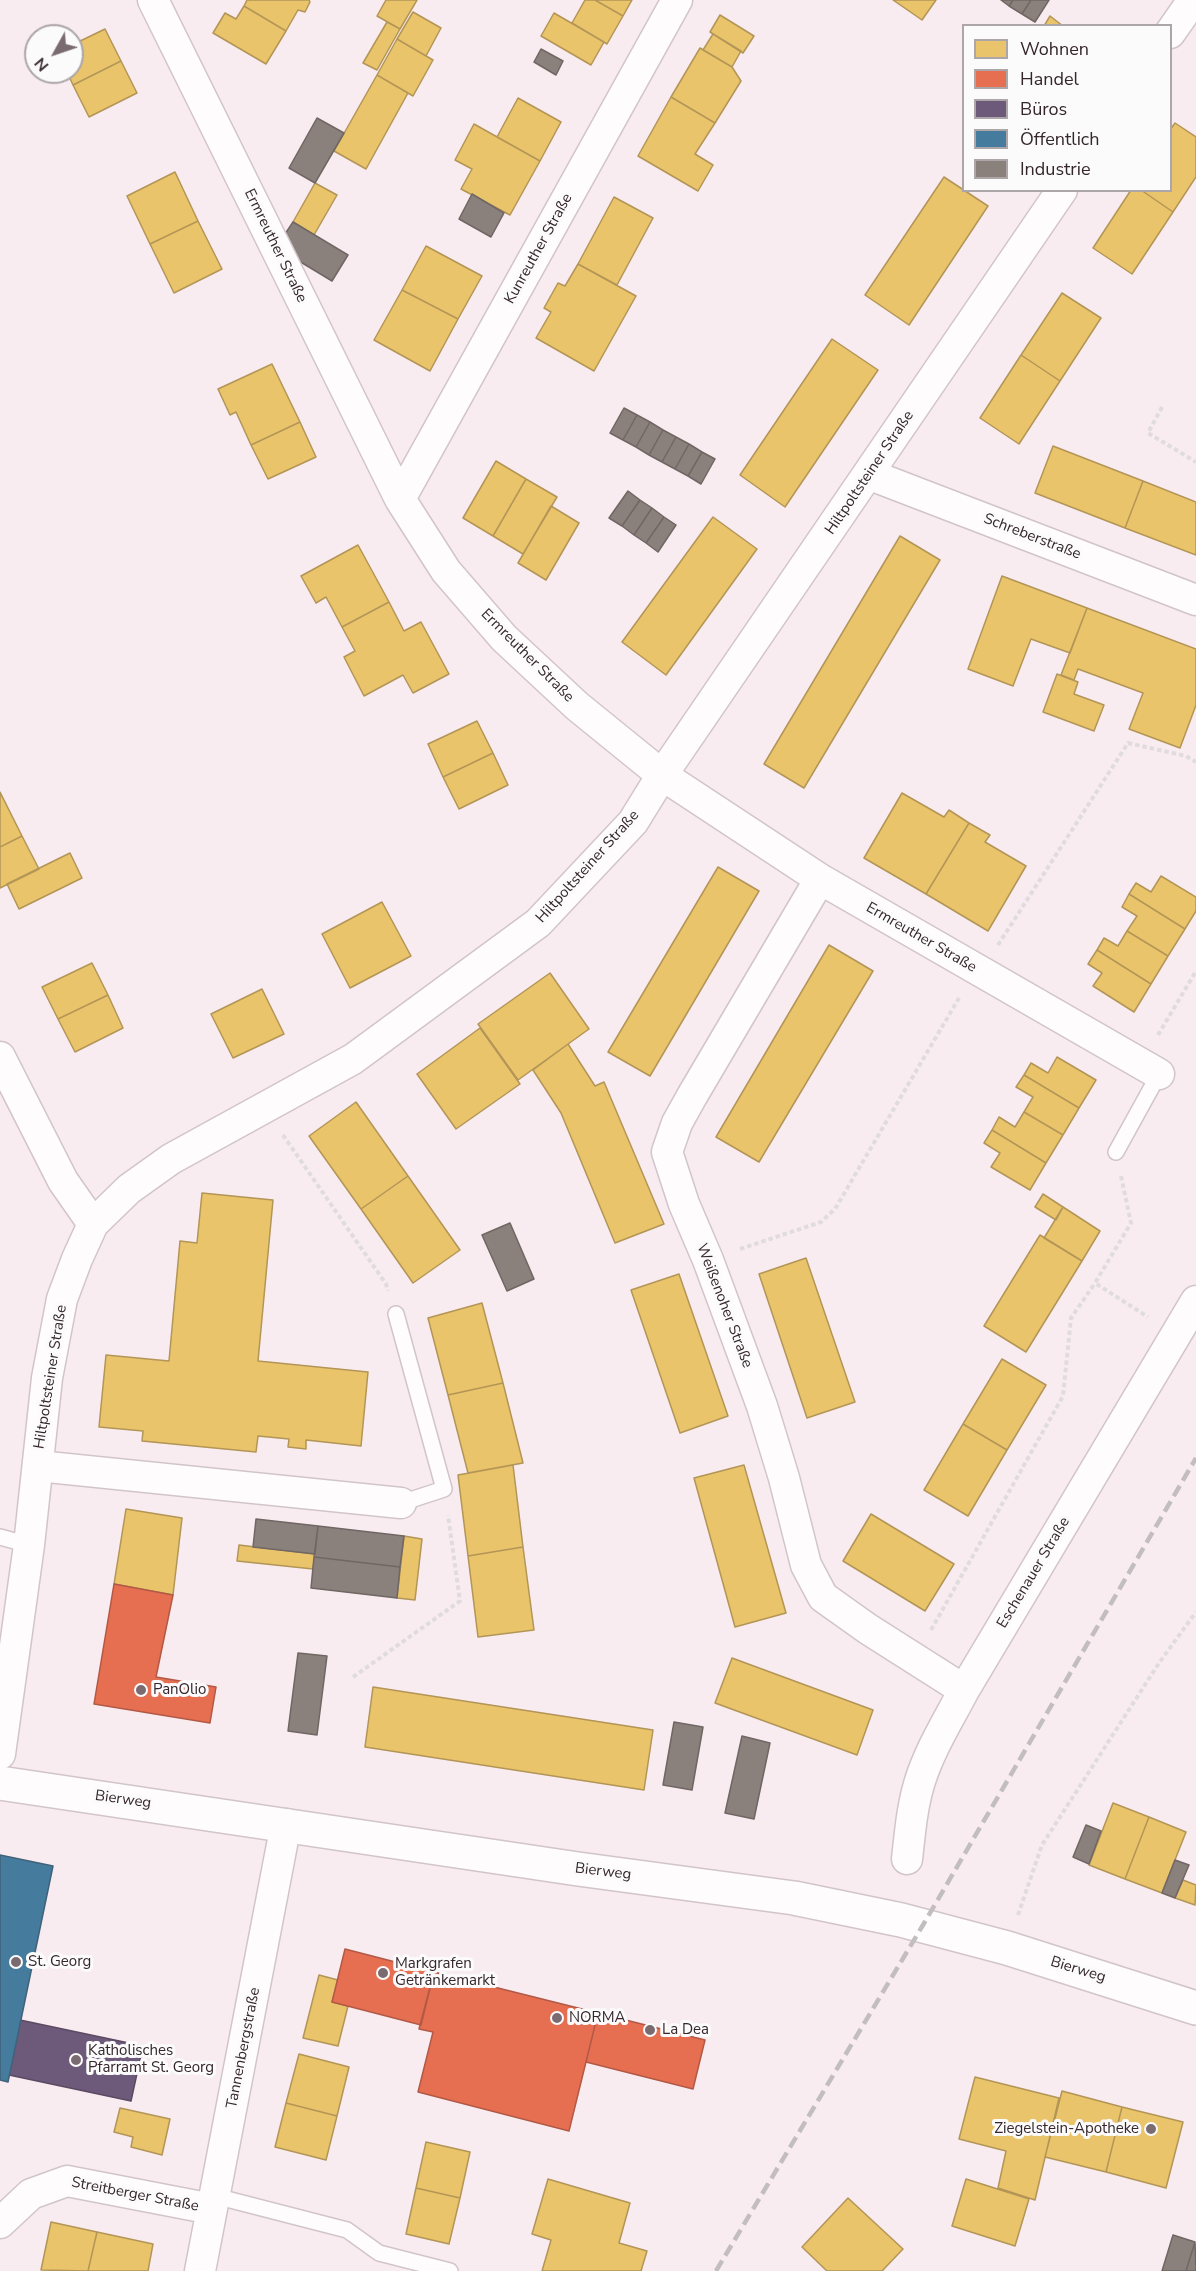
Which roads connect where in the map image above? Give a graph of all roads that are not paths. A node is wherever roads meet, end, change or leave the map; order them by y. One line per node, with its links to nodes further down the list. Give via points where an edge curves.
1 (153, 0): 7 (street, Ermreuther Straße)
2 (677, 0): 7 (street, Kunreuther Straße)
3 (1194, 1): 4 (street)
4 (1172, 30)
5 (1061, 192): 6 (street, Hiltpoltsteiner Straße)
6 (868, 474): 8 (street, Schreberstraße); 9 (street, Hiltpoltsteiner Straße)
7 (400, 499): 9 (street, Ermreuther Straße, via 446,571 504,638 577,706)
8 (1196, 600)
9 (662, 775): 10 (street, Ermreuther Straße); 14 (street, Hiltpoltsteiner Straße, via 633,822 538,923 353,1059 171,1159 129,1189)
10 (820, 879): 12 (street, Ermreuther Straße); 21 (street, Weißenoher Straße, via 692,1096 668,1152 684,1204 762,1406 806,1565 823,1597)
11 (0, 1057): 14 (street, via 63,1181)
12 (1150, 1069): 13 (lane)
13 (1116, 1152)
14 (93, 1224): 17 (street, Hiltpoltsteiner Straße, via 62,1299 47,1378)
15 (1196, 1301): 21 (street, Eschenauer Straße)
16 (396, 1314): 18 (lane, via 444,1489)
17 (38, 1466): 18 (street, Hiltpoltsteiner Straße); 20 (street, Hiltpoltsteiner Straße)
18 (401, 1503)
19 (0, 1537): 20 (lane)
20 (29, 1545): 22 (street, Hiltpoltsteiner Straße)
21 (964, 1690): 25 (street, Eschenauer Straße, via 920,1781)
22 (0, 1754)
23 (0, 1783): 24 (main road, Bierweg)
24 (286, 1824): 26 (main road, Bierweg, via 794,1898 901,1920 1007,1948); 27 (street, Tannenbergstraße)
25 (907, 1859)
26 (1196, 2008)
27 (214, 2203): 28 (street, Streitberger Straße, via 67,2181 31,2194); 29 (street, Tannenbergstraße); 30 (lane, via 347,2230 379,2253)
28 (0, 2223)
29 (200, 2271)
30 (450, 2271)

